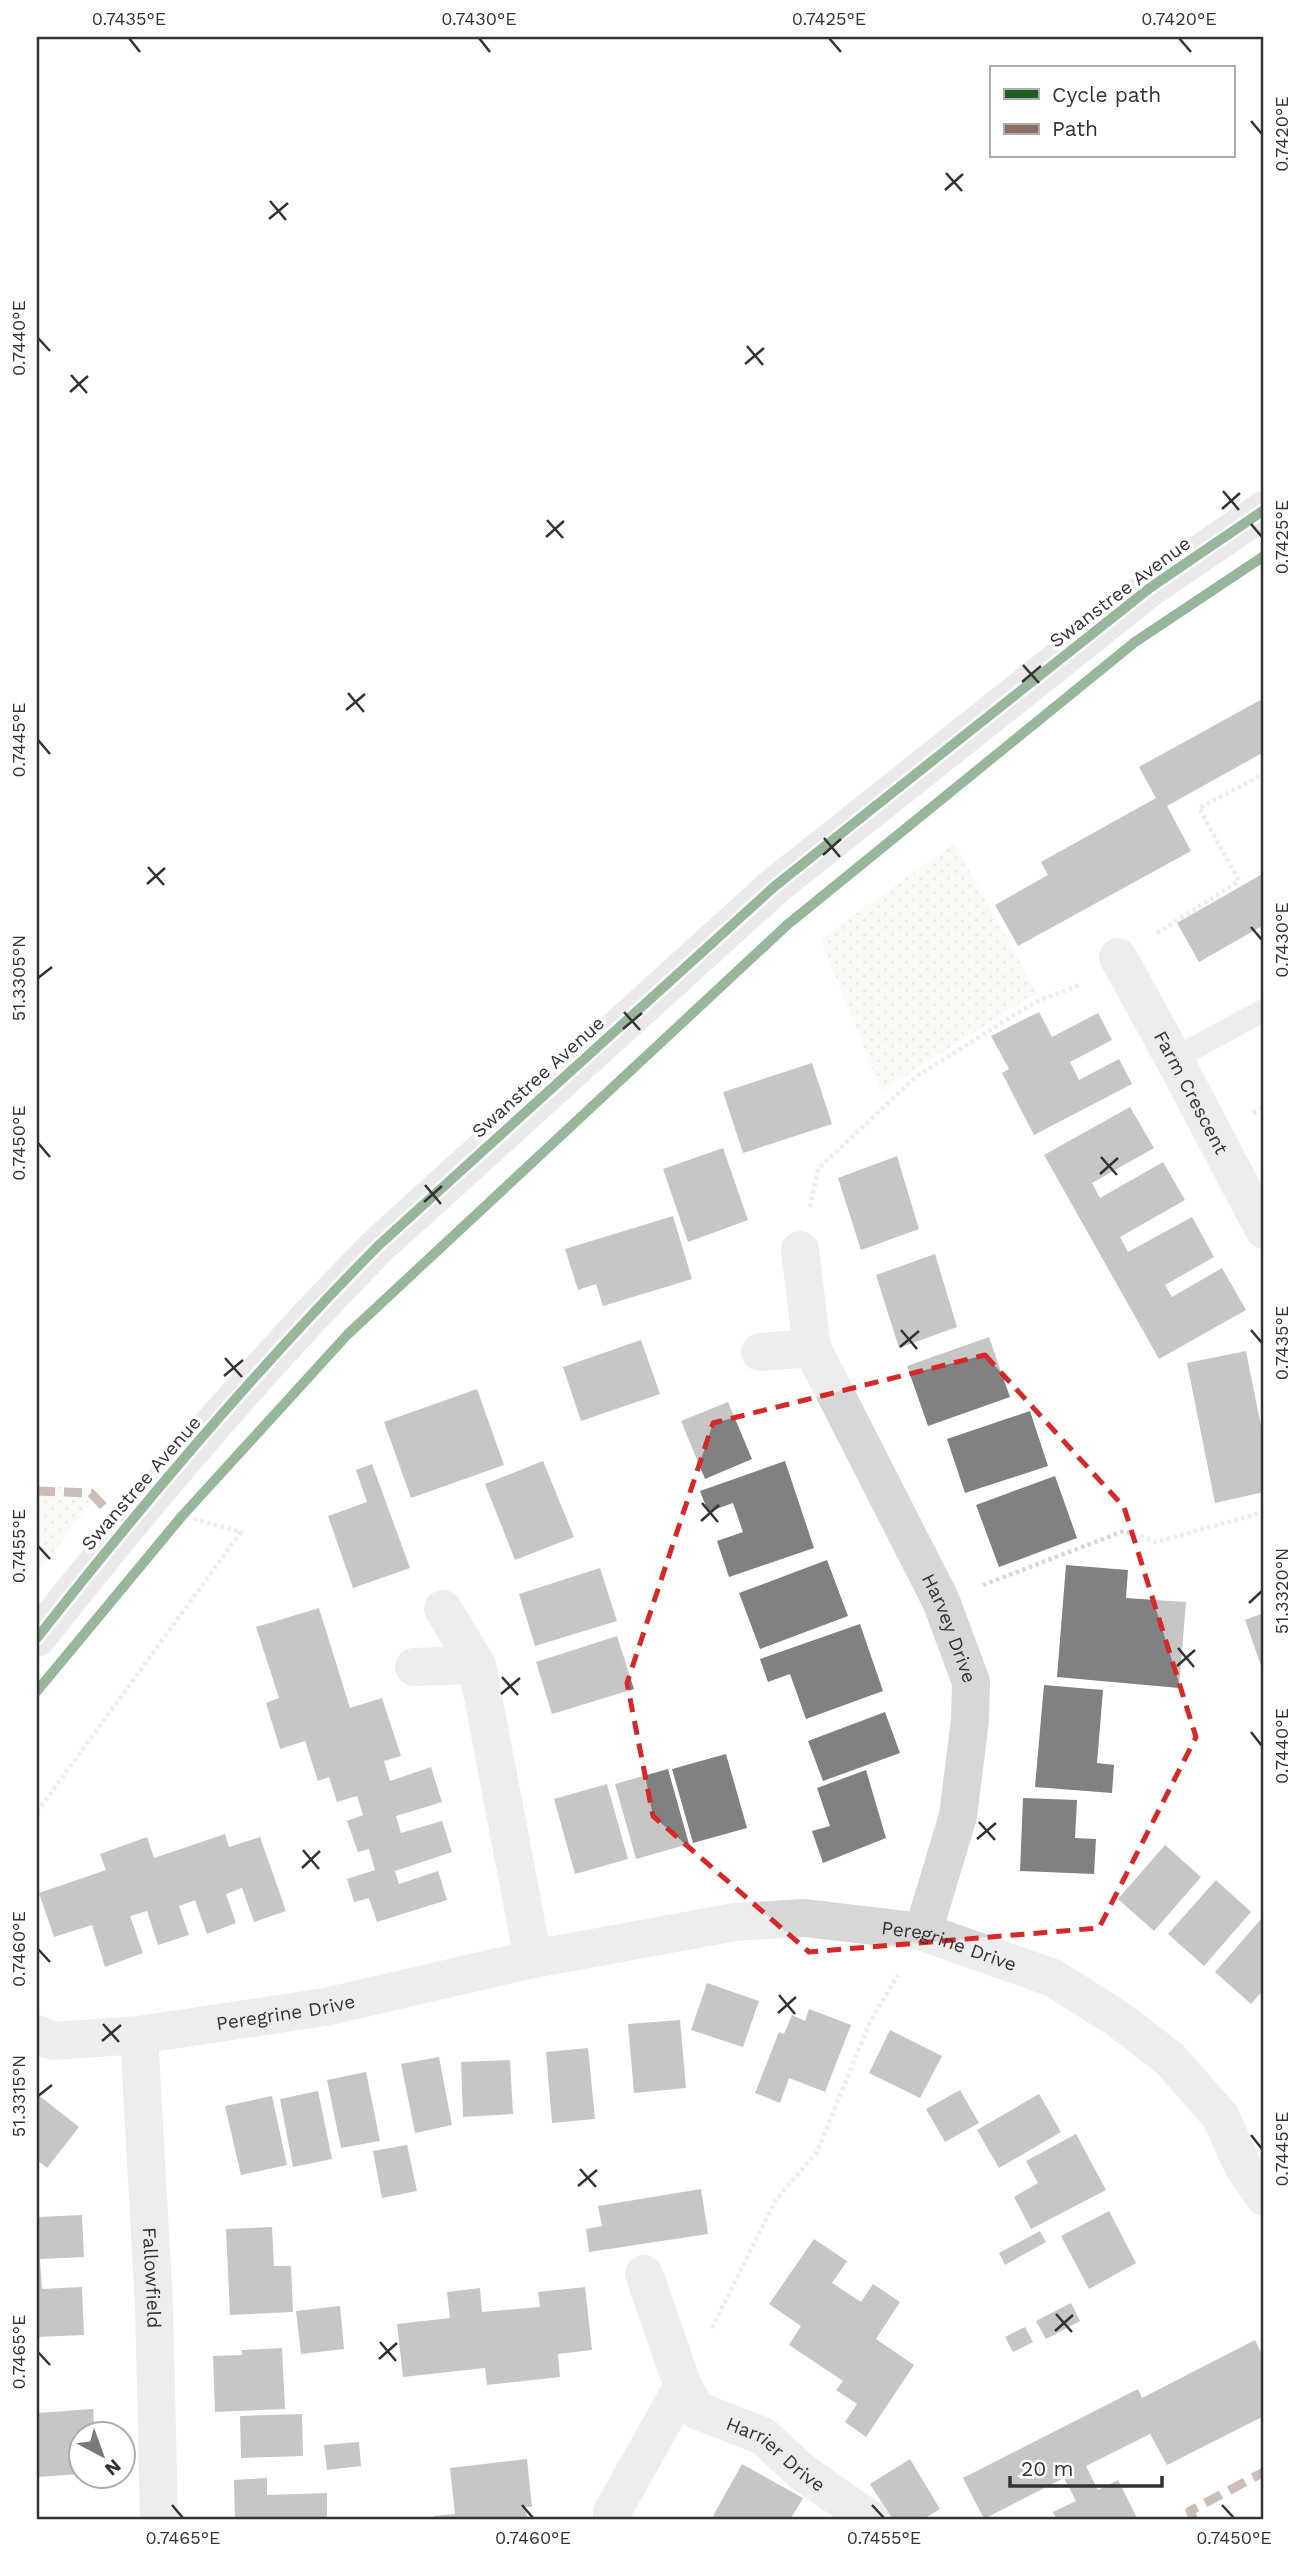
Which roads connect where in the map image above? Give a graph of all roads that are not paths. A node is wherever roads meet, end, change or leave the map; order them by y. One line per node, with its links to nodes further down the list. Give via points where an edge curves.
1 (1264, 510): 10 (street, Swanstree Avenue, via 1151,587 775,886 389,1236 316,1308 129,1521)
2 (1118, 957): 4 (street, Farm Crescent)
3 (1264, 1010): 4 (lane)
4 (1174, 1059): 5 (street, Farm Crescent)
5 (1264, 1230)
6 (800, 1250): 7 (street, Harvey Drive)
7 (812, 1348): 8 (street); 13 (street, Harvey Drive, via 941,1601 971,1682 958,1816)
8 (760, 1352)
9 (443, 1609): 11 (street)
10 (37, 1638)
11 (477, 1665): 12 (street); 14 (street)
12 (414, 1667)
13 (923, 1932): 14 (street, Peregrine Drive, via 805,1918 735,1922); 17 (street, Peregrine Drive, via 1053,1978 1170,2059 1220,2116 1243,2166)
14 (533, 1959): 16 (street, Peregrine Drive, via 325,2007)
15 (37, 2034): 16 (street, Peregrine Drive, via 53,2041)
16 (139, 2035): 20 (street, Fallowfield, via 154,2305)
17 (1264, 2197)
18 (645, 2274): 19 (street, Harrier Drive)
19 (683, 2386): 21 (street, via 612,2512); 22 (street, Harrier Drive, via 696,2410 763,2436 802,2472)
20 (159, 2520)
21 (612, 2520)
22 (871, 2520)

